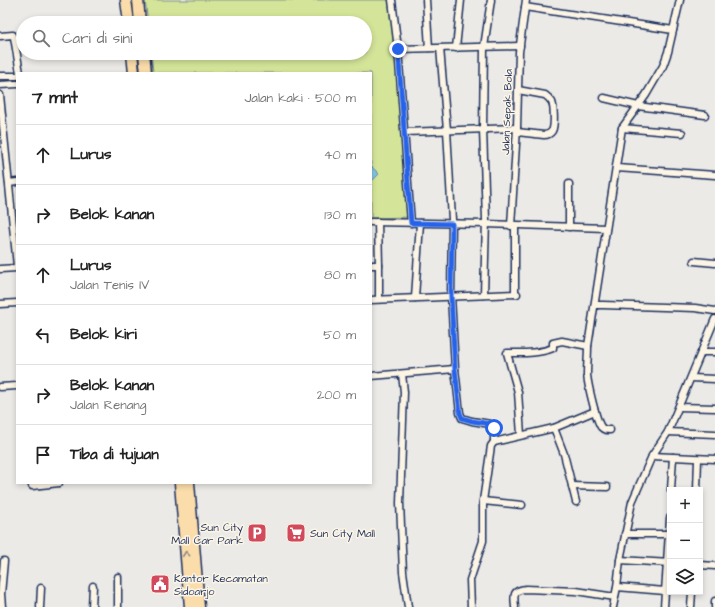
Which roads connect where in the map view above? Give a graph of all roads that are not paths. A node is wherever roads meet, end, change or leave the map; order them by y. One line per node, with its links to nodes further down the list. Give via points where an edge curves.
1 (126, 0): 10 (main road)
2 (138, 0): 11 (main road)
3 (392, 0): 20 (street)
4 (426, 0): 16 (street)
5 (461, 0): 18 (street)
6 (491, 0): 15 (street)
7 (526, 0): 9 (street, Jalan Sepak Bola)
8 (680, 0): 12 (street)
9 (525, 7): 12 (street); 14 (street, Jalan Sepak Bola)
10 (128, 16)
11 (139, 16)
12 (673, 30): 34 (street, via 663,66)
13 (0, 36): 19 (street, via 13,35)
14 (520, 46): 15 (street); 31 (street, Jalan Sepak Bola)
15 (484, 47): 18 (street); 37 (street)
16 (429, 48): 17 (street); 20 (street)
17 (440, 48): 18 (street); 38 (street)
18 (456, 48)
19 (16, 49)
20 (398, 49): 40 (street)
21 (18, 60): 24 (street)
22 (133, 60): 25 (main road)
23 (145, 60): 26 (main road)
24 (20, 72)
25 (134, 72)
26 (146, 72)
27 (0, 76): 28 (street)
28 (16, 76)
29 (16, 84): 30 (street)
30 (0, 85)
31 (518, 90): 39 (street, Jalan Sepak Bola); 39 (street, via 549,97 552,103 554,128 552,132 544,135)
32 (0, 95): 42 (street)
33 (604, 98): 34 (street)
34 (638, 106): 35 (street); 36 (street)
35 (705, 116)
36 (622, 128): 41 (street); 43 (street)
37 (483, 129): 38 (street); 39 (street); 53 (street)
38 (447, 130): 40 (street); 52 (street)
39 (517, 130): 54 (street, Jalan Sepak Bola)
40 (405, 132): 50 (street)
41 (682, 133)
42 (3, 162): 46 (street)
43 (617, 168): 44 (street); 56 (street)
44 (715, 175)
45 (16, 182): 46 (street)
46 (9, 183): 57 (street)
47 (569, 184): 55 (street)
48 (372, 222): 49 (street)
49 (378, 222): 50 (street); 60 (street)
50 (411, 223): 51 (street)
51 (420, 223): 52 (street); 66 (street)
52 (452, 224): 53 (street); 65 (street)
53 (486, 224): 54 (street); 64 (street)
54 (513, 226): 55 (street); 64 (street, Jalan Sepak Bola, via 516,294)
55 (569, 227): 56 (street)
56 (606, 228): 71 (street)
57 (16, 256)
58 (694, 261): 59 (street)
59 (715, 262)
60 (379, 264): 61 (street); 67 (street)
61 (372, 265)
62 (16, 267): 63 (street)
63 (0, 269)
64 (484, 295): 65 (street)
65 (451, 296): 66 (street); 77 (street)
66 (415, 298): 67 (street)
67 (379, 299): 68 (street)
68 (372, 300)
69 (16, 303): 70 (street)
70 (0, 304)
71 (595, 305): 72 (street); 74 (street)
72 (715, 311)
73 (715, 321): 75 (street)
74 (588, 346): 86 (street, via 587,374); 91 (street, via 562,341 553,343 553,348 547,350 523,354 507,353 518,392)
75 (702, 352): 76 (street); 80 (street)
76 (715, 352)
77 (455, 369): 78 (street); 92 (street, via 462,418 492,425)
78 (402, 374): 79 (street); 130 (street, via 404,392 400,503)
79 (372, 376)
80 (691, 378): 81 (street); 84 (street)
81 (715, 379)
82 (16, 386): 83 (street)
83 (0, 387)
84 (679, 407): 85 (street); 89 (street)
85 (715, 408)
86 (595, 411): 87 (street); 88 (street, via 602,428)
87 (554, 428): 91 (street); 101 (street)
88 (610, 430)
89 (668, 432): 90 (street); 93 (street)
90 (715, 434)
91 (521, 436): 92 (street)
92 (494, 442): 105 (street, via 491,446)
93 (652, 456): 94 (street); 108 (street, via 632,502)
94 (673, 457): 95 (street); 103 (street)
95 (698, 459): 96 (street); 104 (street)
96 (715, 459)
97 (50, 484): 100 (street)
98 (180, 484): 128 (main road, one-way to 98)
99 (189, 484): 129 (main road)
100 (32, 486)
101 (572, 486): 102 (street); 106 (street)
102 (607, 487)
103 (671, 487)
104 (697, 487)
105 (483, 501): 107 (street); 131 (street, via 482,541 470,580)
106 (576, 502)
107 (522, 505)
108 (625, 534): 109 (street); 110 (street)
109 (667, 534)
110 (620, 560): 112 (street); 118 (street)
111 (4, 561): 124 (street)
112 (667, 563)
113 (703, 565): 114 (street)
114 (715, 566)
115 (118, 577): 127 (street)
116 (667, 582): 120 (street)
117 (93, 586): 126 (street)
118 (617, 587): 120 (street); 122 (street)
119 (41, 588): 125 (street)
120 (666, 591): 134 (street)
121 (692, 595): 135 (street)
122 (615, 597): 132 (street, via 576,591 519,589 515,593); 133 (street)
123 (715, 601): 136 (street)
124 (2, 607)
125 (40, 607)
126 (92, 607)
127 (118, 607)
128 (190, 607)
129 (199, 607)
130 (408, 607)
131 (471, 607)
132 (515, 607)
133 (613, 607)
134 (664, 607)
135 (691, 607)
136 (715, 607)

